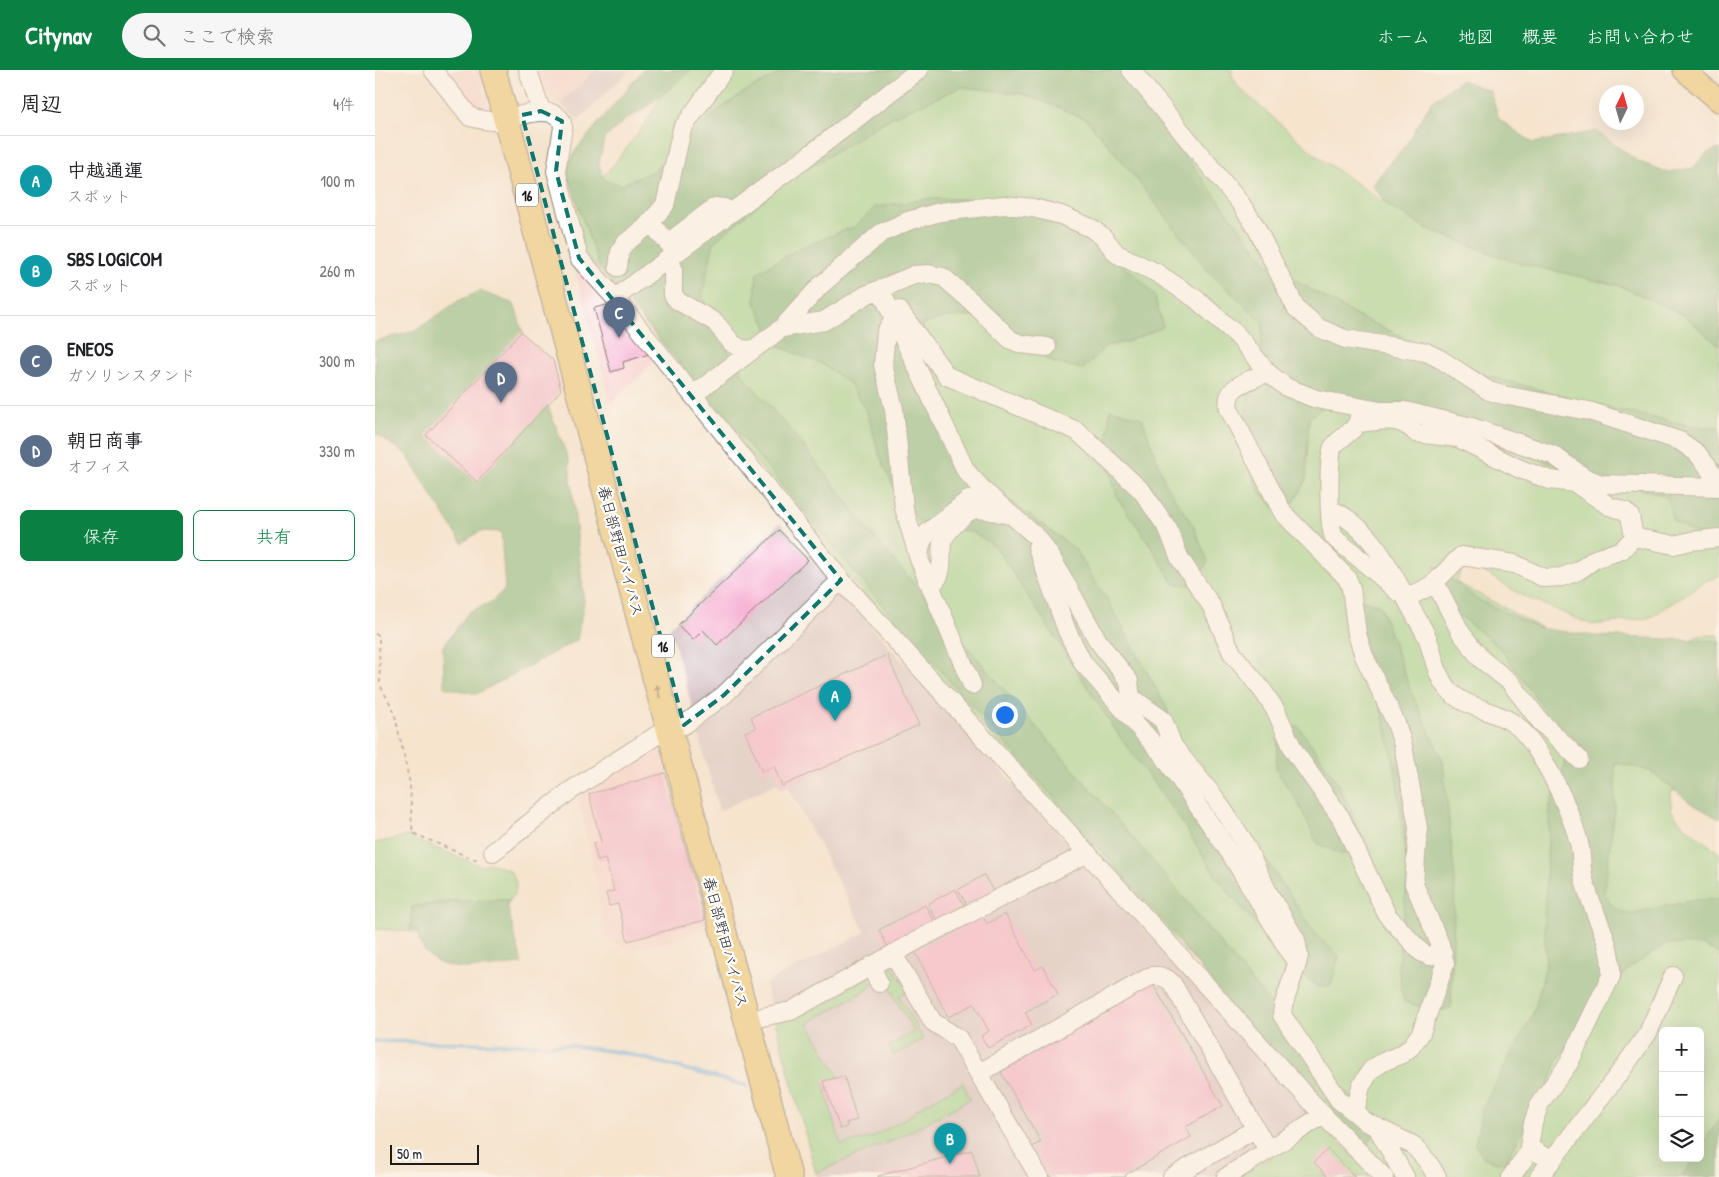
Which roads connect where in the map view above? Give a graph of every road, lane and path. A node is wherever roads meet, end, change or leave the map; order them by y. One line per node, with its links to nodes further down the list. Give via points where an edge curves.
1 (433, 70): 10 (street, via 470,117 486,121)
2 (493, 70): 10 (highway, 春日部野田バイパス / 16)
3 (510, 70): 10 (highway, 春日部野田バイパス / 16)
4 (528, 70): 10 (street)
5 (725, 70): 12 (street, via 682,129 665,205)
6 (919, 70): 11 (street)
7 (1131, 70): 25 (street, via 1241,204 1256,227 1296,308 1319,328 1345,340 1426,352 1489,391 1589,412 1680,441 1697,453)
8 (1683, 70): 9 (main road)
9 (1719, 101)
10 (523, 115): 16 (street, via 558,116 562,121 556,171 579,258); 38 (highway, 春日部野田バイパス / 16)
11 (730, 213): 12 (street, via 725,208 715,207 668,243); 13 (street)
12 (650, 222): 14 (street, via 624,244)
13 (669, 258): 16 (street); 21 (street, via 673,268 673,295 677,301 715,322 741,349)
14 (619, 267)
15 (880, 289): 17 (street); 18 (street, via 824,321); 20 (street, via 914,275 943,277 1011,340)
16 (615, 298): 23 (street)
17 (897, 315): 19 (street); 31 (street, via 886,331 883,365 894,409 905,508)
18 (782, 328): 21 (street); 22 (street, via 820,286 881,233 940,212 1004,205 1061,215 1091,228 1117,254 1157,273 1196,298 1238,336)
19 (909, 336): 26 (street, via 966,471); 42 (street, via 947,376 1077,431 1142,491 1168,529 1180,558 1211,605 1232,653 1263,691 1294,751 1341,818 1387,915 1421,952 1429,956)
20 (1047, 347)
21 (752, 350): 23 (street)
22 (1267, 372): 24 (street, via 1286,387); 42 (street, via 1233,389 1229,394 1229,409 1283,513 1347,578 1351,588 1357,634 1403,745 1418,828 1414,884)
23 (693, 395): 32 (street)
24 (1357, 416): 25 (street, via 1380,411 1419,414 1553,455 1584,477 1601,484); 29 (street, via 1407,424 1416,433 1458,438 1520,469 1550,480 1575,483 1609,506 1625,511); 35 (street, via 1332,448 1329,457 1330,528 1334,537)
25 (1719, 486)
26 (990, 496): 27 (street); 31 (street, via 969,500 927,534 921,544)
27 (1012, 515): 28 (street); 33 (street, via 974,510 960,517 942,541 941,568 936,581)
28 (1031, 532): 44 (street, via 1050,589 1083,663 1163,755 1232,856); 44 (street, via 1051,557 1098,641 1129,681 1131,697 1163,720 1173,746 1215,798 1243,840 1296,940)
29 (1633, 537): 30 (street, via 1674,545); 34 (street, via 1621,550 1595,559 1562,577 1544,578 1515,564 1461,556)
30 (1719, 538)
31 (919, 559): 33 (street)
32 (841, 580): 38 (street, via 723,695); 41 (street)
33 (927, 581): 37 (street)
34 (1435, 582): 35 (street, via 1416,594); 39 (street, via 1461,633 1481,659 1509,682 1540,721)
35 (1405, 596): 55 (street, via 1427,638 1441,680 1455,698 1513,723 1530,738 1540,753 1572,821 1580,847 1584,879 1601,922 1611,963 1611,976 1589,1025 1569,1063 1540,1103)
36 (375, 634): 40 (path, via 379,635 380,685 394,711 410,784 415,834 473,859 482,859)
37 (973, 685)
38 (676, 726): 40 (street, via 569,791); 48 (highway, 春日部野田バイパス / 16); 57 (highway, 春日部野田バイパス / 16)
39 (1579, 759)
40 (493, 852)
41 (1088, 853): 43 (street); 50 (street)
42 (1443, 953): 51 (street, via 1445,964 1421,1033 1402,1054 1371,1070 1361,1086 1356,1108)
43 (893, 954): 45 (street); 49 (street, via 933,1022 958,1038)
44 (1297, 964): 51 (street, via 1282,1015 1339,1100)
45 (871, 966): 47 (street); 48 (street, via 791,1011)
46 (1673, 976): 56 (street, via 1648,1033)
47 (879, 983)
48 (762, 1017): 58 (highway, 春日部野田バイパス / 16)
49 (979, 1073): 53 (street, via 1158,975 1172,983); 59 (street)
50 (1323, 1115): 54 (street); 62 (street)
51 (1358, 1115): 52 (street)
52 (1377, 1127): 63 (street); 64 (street, via 1413,1145)
53 (1255, 1128): 54 (street); 60 (street)
54 (1268, 1150): 61 (street)
55 (1528, 1153): 56 (street, via 1537,1152); 65 (street)
56 (1551, 1161): 66 (street)
57 (789, 1177)
58 (805, 1177)
59 (1039, 1177)
60 (1172, 1177)
61 (1226, 1177)
62 (1383, 1177)
63 (1405, 1177)
64 (1437, 1177)
65 (1511, 1177)
66 (1539, 1177)

